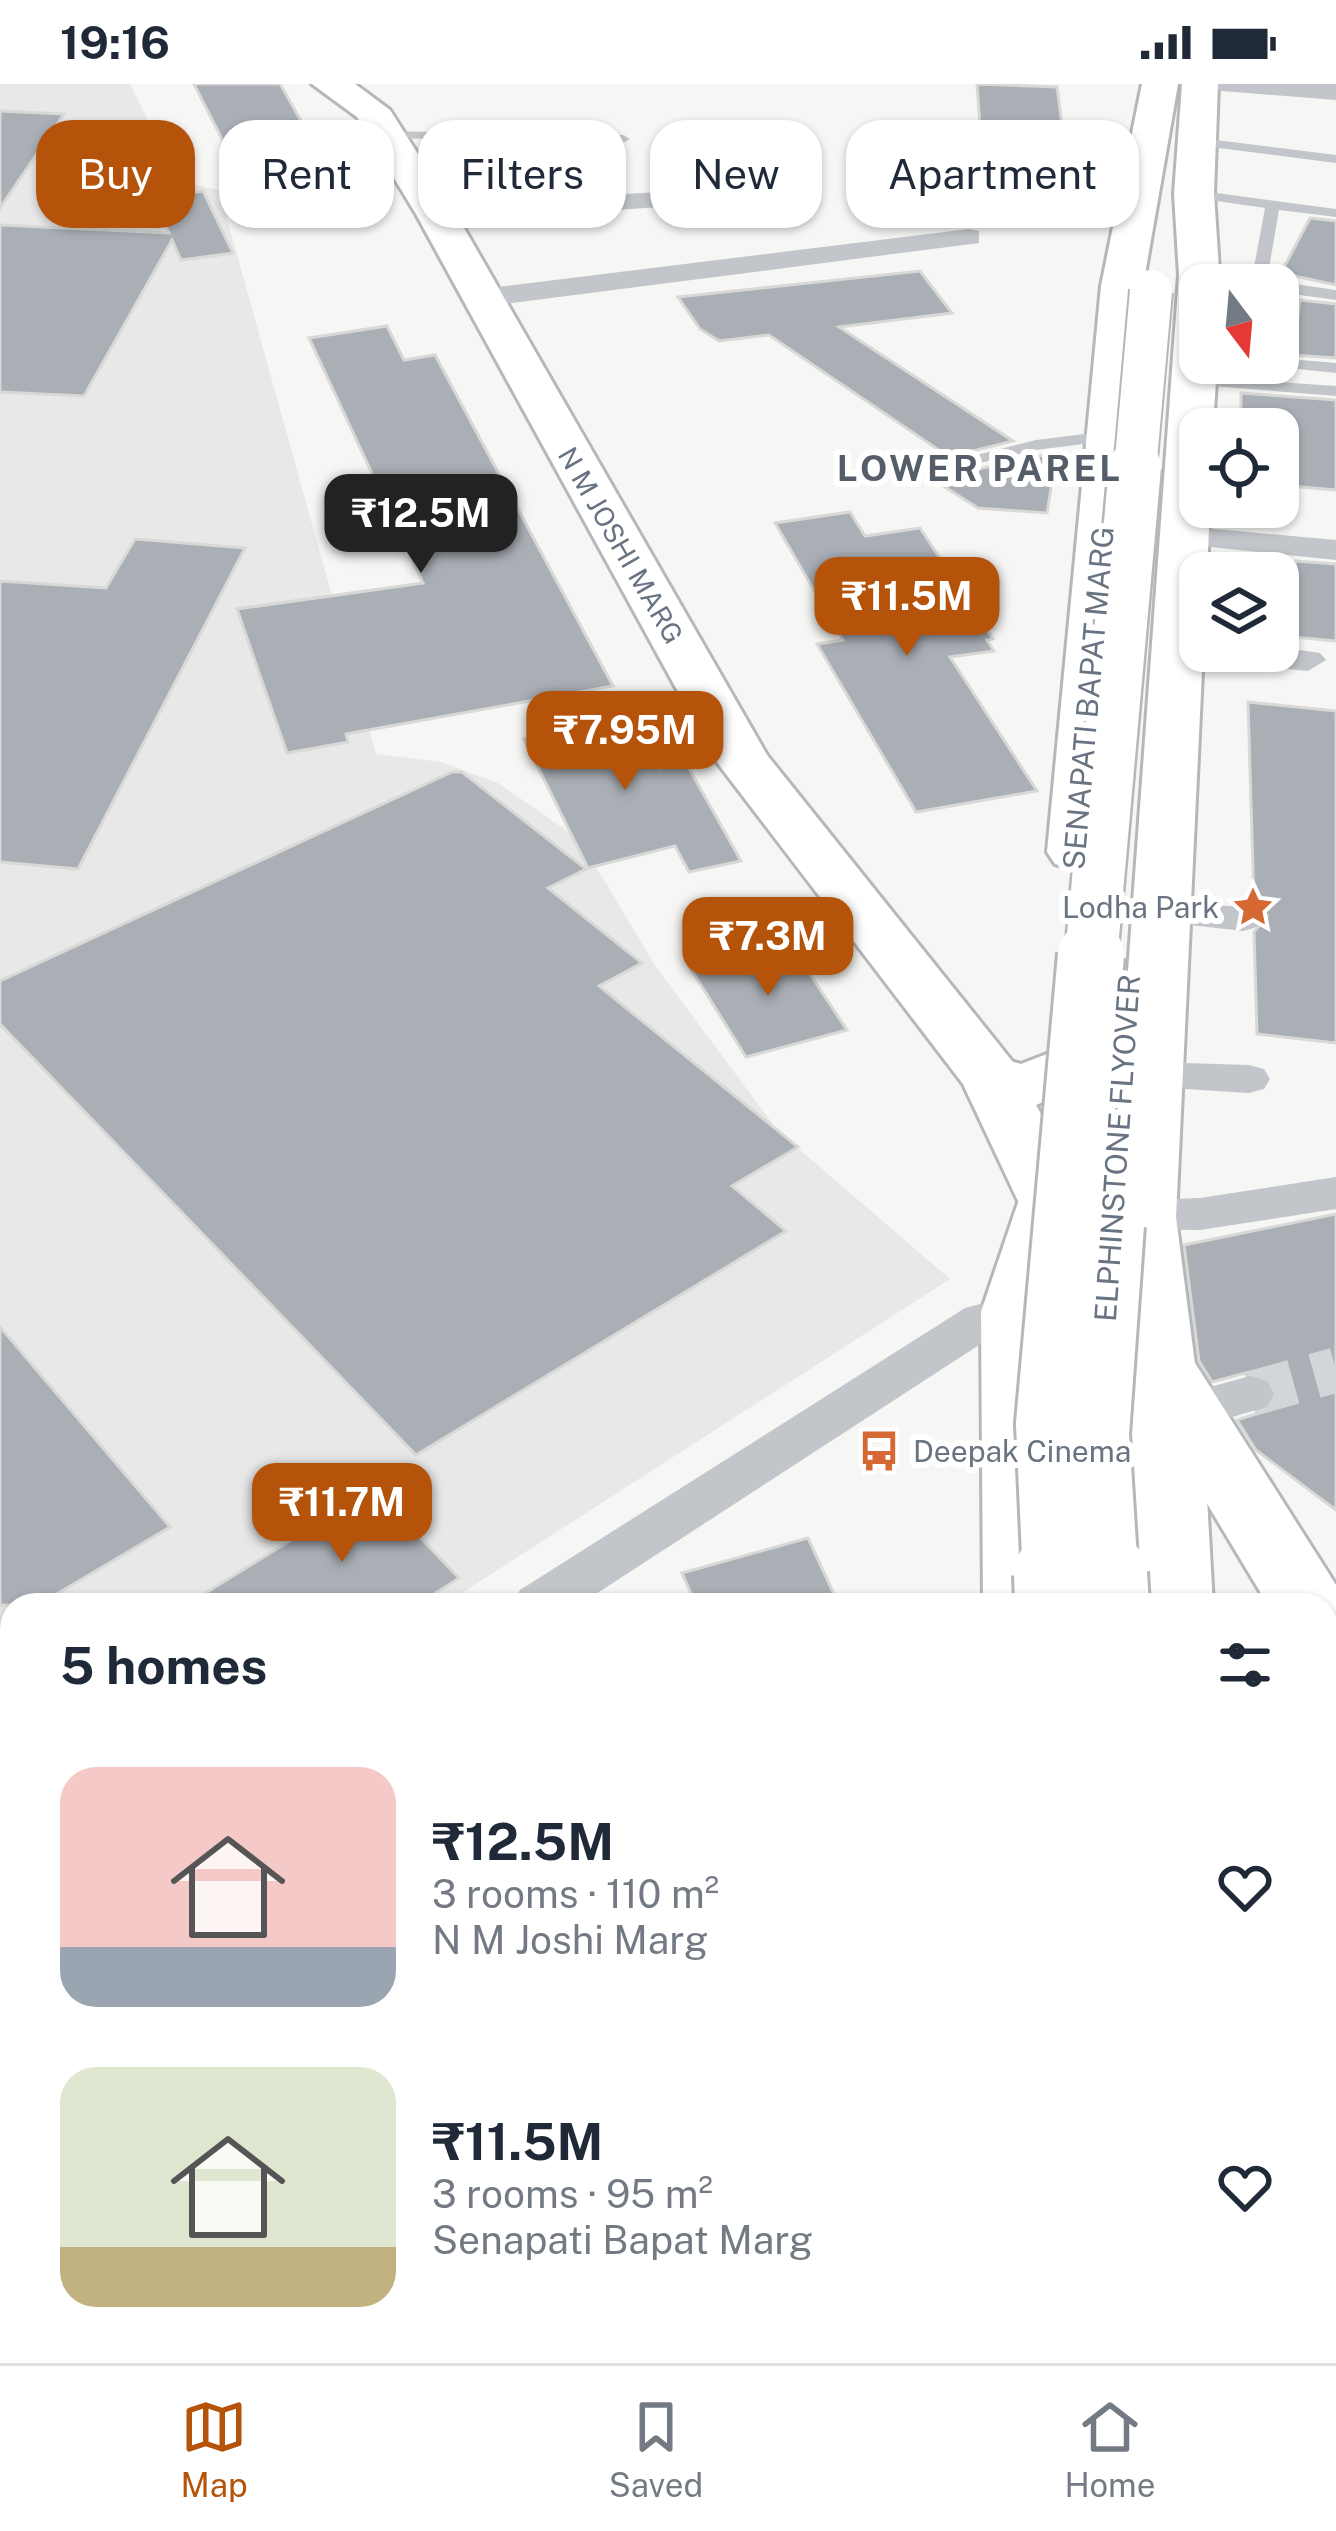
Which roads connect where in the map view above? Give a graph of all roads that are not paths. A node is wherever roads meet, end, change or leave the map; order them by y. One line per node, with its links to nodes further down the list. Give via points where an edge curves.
1 (1160, 84): 14 (main road)
2 (1200, 84): 8 (main road)
3 (1222, 84): 4 (street)
4 (1279, 86): 5 (street)
5 (1336, 92)
6 (365, 103): 7 (lane); 10 (main road, N M JOSHI MARG)
7 (487, 120)
8 (1200, 142): 9 (lane); 14 (main road)
9 (1336, 159)
10 (418, 186)
11 (1273, 205): 12 (lane); 14 (lane); 18 (lane)
12 (1336, 213)
13 (444, 228): 21 (main road, N M JOSHI MARG)
14 (1174, 230): 16 (main road); 17 (lane); 26 (main road, SENAPATI BAPAT MARG); 46 (main road, ELPHINSTONE FLYOVER, bridge, via 1151,291 1049,1424); 47 (main road, ELPHINSTONE FLYOVER, bridge, via 1178,299 1096,1434)
15 (969, 237): 21 (street)
16 (1180, 264)
17 (1227, 264)
18 (1262, 264)
19 (1299, 289): 20 (lane)
20 (1336, 295)
21 (481, 298): 36 (main road, N M JOSHI MARG, via 743,761)
22 (1299, 365): 23 (lane)
23 (1336, 368)
24 (1298, 384): 25 (lane)
25 (1336, 391)
26 (1109, 436): 27 (lane); 35 (main road, SENAPATI BAPAT MARG)
27 (902, 476)
28 (1184, 528): 29 (street); 30 (street); 31 (main road)
29 (1336, 534)
30 (1336, 550)
31 (1177, 650): 32 (street); 33 (main road)
32 (1308, 660)
33 (1161, 903): 34 (street); 37 (main road)
34 (1243, 909)
35 (1057, 1071): 36 (main road, via 1028,1087); 37 (main road); 40 (main road, SENAPATI BAPAT MARG)
36 (990, 1076): 40 (main road, N M JOSHI MARG)
37 (1151, 1076): 38 (street); 41 (main road)
38 (1249, 1079)
39 (1336, 1193): 41 (street)
40 (1052, 1203): 41 (street); 42 (main road, SENAPATI BAPAT MARG); 43 (main road, N M JOSHI MARG)
41 (1143, 1216): 43 (main road, via 1158,1318)
42 (1016, 1312): 43 (street); 44 (street, via 982,1320); 45 (main road, SENAPATI BAPAT MARG)
43 (1191, 1399): 48 (main road); 49 (main road)
44 (557, 1593)
45 (1022, 1593)
46 (1056, 1593)
47 (1106, 1593)
48 (1176, 1593)
49 (1301, 1593)

